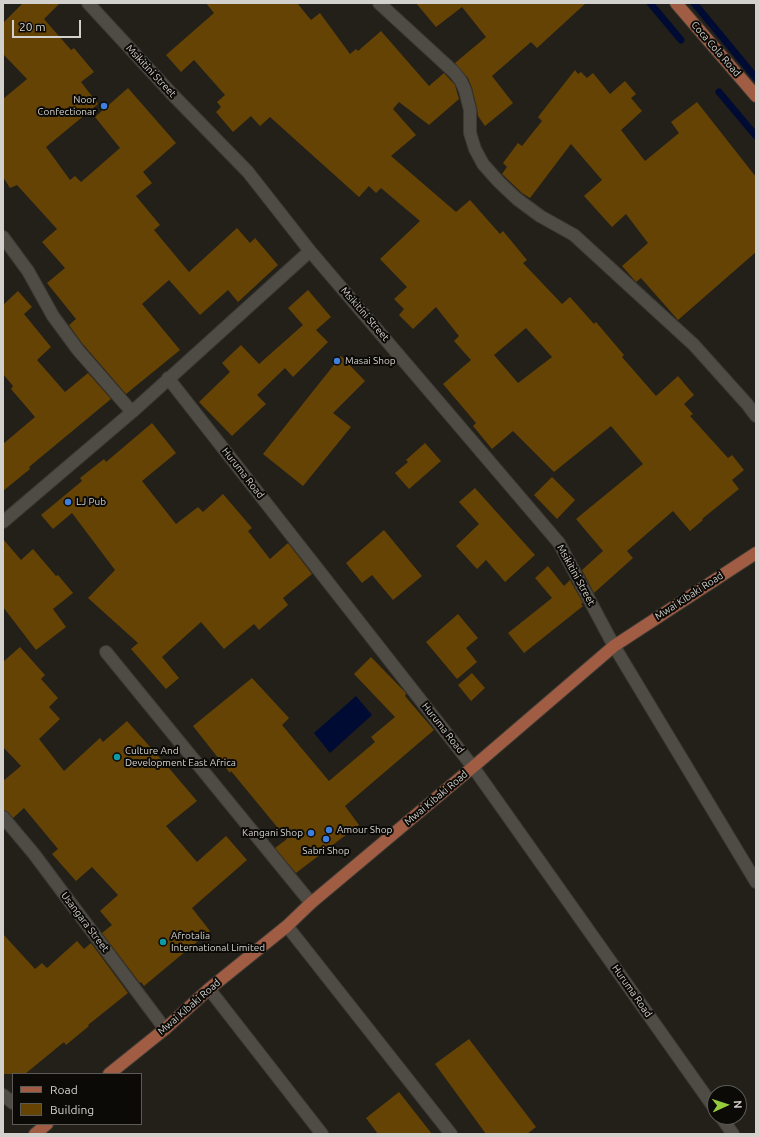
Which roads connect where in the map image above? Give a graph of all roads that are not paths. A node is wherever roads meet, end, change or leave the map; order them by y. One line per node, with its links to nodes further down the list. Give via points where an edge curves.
1 (88, 3): 6 (street, Msikitini Street, via 170,93 248,172)
2 (379, 3): 9 (street, via 461,81 470,110 470,133 475,149 483,164 499,182 540,216 574,235 694,345)
3 (676, 3): 4 (main road, Coca Cola Road)
4 (756, 96)
5 (3, 237): 8 (street, via 28,271 53,316 78,350)
6 (310, 251): 7 (street); 12 (street, Msikitini Street, via 559,544)
7 (168, 378): 8 (street); 14 (street, Huruma Road)
8 (132, 412): 10 (street)
9 (756, 416)
10 (3, 522)
11 (756, 553): 12 (main road, Mwai Kibaki Road)
12 (614, 646): 14 (main road, Mwai Kibaki Road); 16 (street, Msikitini Street)
13 (106, 652): 17 (street)
14 (473, 767): 17 (main road, Mwai Kibaki Road); 23 (street, Huruma Road)
15 (3, 817): 20 (street, Usangara Street, via 34,854)
16 (756, 882)
17 (311, 903): 18 (main road, Mwai Kibaki Road)
18 (287, 926): 19 (main road, Mwai Kibaki Road); 27 (street)
19 (210, 989): 20 (main road, Mwai Kibaki Road); 26 (street)
20 (165, 1029): 21 (main road, Mwai Kibaki Road)
21 (110, 1073)
22 (3, 1095): 24 (street)
23 (707, 1098)
24 (12, 1102)
25 (727, 1125): 28 (street)
26 (322, 1134)
27 (451, 1134)
28 (733, 1134)

